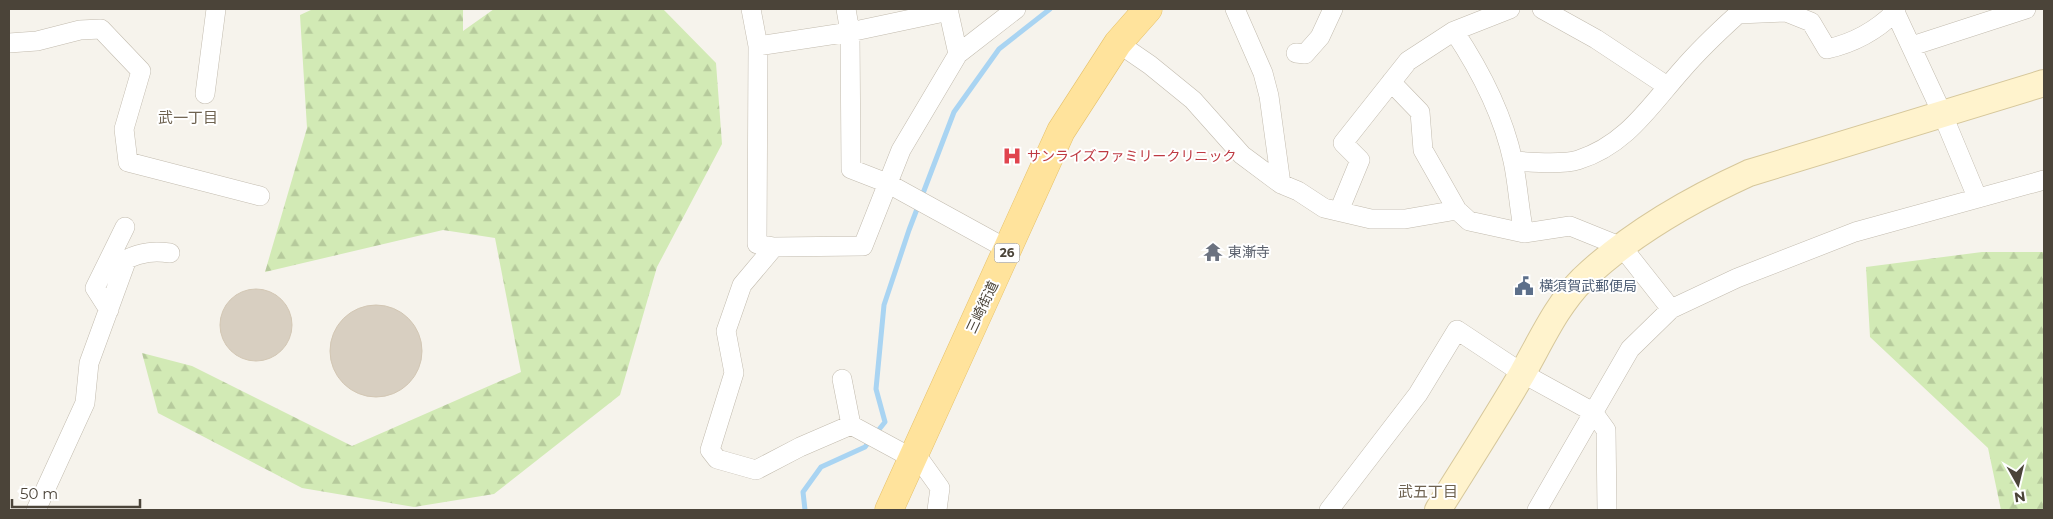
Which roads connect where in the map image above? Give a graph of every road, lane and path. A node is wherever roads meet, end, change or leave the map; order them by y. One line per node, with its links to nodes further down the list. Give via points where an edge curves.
1 (216, 9): 26 (street)
2 (751, 9): 19 (street)
3 (846, 9): 16 (street)
4 (1016, 9): 21 (street)
5 (1148, 9): 18 (main road, 三崎街道 / 26)
6 (1235, 9): 31 (street, via 1263,73)
7 (1333, 9): 22 (street, via 1306,54)
8 (1510, 9): 15 (street)
9 (1542, 9): 25 (street, via 1596,38)
10 (2026, 9): 20 (street)
11 (948, 10): 16 (street); 21 (street)
12 (1896, 10): 14 (street, via 1883,24 1849,44 1827,49); 20 (street)
13 (1735, 11): 14 (street); 25 (street)
14 (1813, 16)
15 (1454, 31): 23 (street, via 1408,61); 28 (street, via 1474,61 1492,100)
16 (850, 32): 19 (street); 30 (street, via 851,169)
17 (9, 43): 34 (street, via 101,29 141,71 124,129 128,162)
18 (1118, 43): 31 (street, via 1194,100 1242,155); 42 (main road, 三崎街道 / 26, via 1062,131)
19 (758, 46): 40 (street, via 757,244)
20 (1912, 46): 27 (street)
21 (958, 54): 30 (street, via 901,150)
22 (1296, 54)
23 (1391, 82): 36 (street, via 1420,112 1423,150); 37 (street, via 1343,143 1360,160)
24 (2044, 83): 27 (street)
25 (1667, 86): 28 (street, via 1653,106 1620,139 1578,160)
26 (205, 94)
27 (1942, 113): 35 (street); 41 (street, via 1749,173 1703,193)
28 (1513, 161): 39 (street)
29 (2044, 180): 32 (street)
30 (887, 183): 40 (street, via 863,246); 42 (street)
31 (1281, 184): 37 (street, via 1324,208)
32 (2024, 186): 33 (street); 35 (street)
33 (2044, 192)
34 (260, 196)
35 (1977, 197): 44 (street, via 1855,232 1737,278)
36 (1456, 210): 37 (street, via 1405,219 1371,219); 39 (street, via 1469,222)
37 (1339, 212)
38 (124, 227): 45 (street, via 95,288)
39 (1524, 234): 41 (street, via 1570,226)
40 (774, 247): 49 (street, via 742,285 726,331 734,373 710,450 717,459 756,470)
41 (1622, 247): 44 (street); 46 (street, via 1583,279 1551,319)
42 (1008, 250): 50 (main road, 三崎街道 / 26)
43 (170, 254): 45 (street, via 140,252 127,259)
44 (1672, 309): 48 (street, via 1630,350)
45 (109, 310): 51 (street, via 89,363 85,403)
46 (1522, 373): 48 (street); 54 (street, via 1457,330 1418,394); 55 (street)
47 (842, 380): 49 (street)
48 (1593, 412): 56 (street); 57 (street, via 1606,430)
49 (851, 424): 50 (street)
50 (914, 456): 52 (main road, 三崎街道 / 26); 53 (street, via 940,488)
51 (36, 510)
52 (889, 510)
53 (937, 510)
54 (1329, 510)
55 (1438, 510)
56 (1537, 510)
57 (1607, 510)

